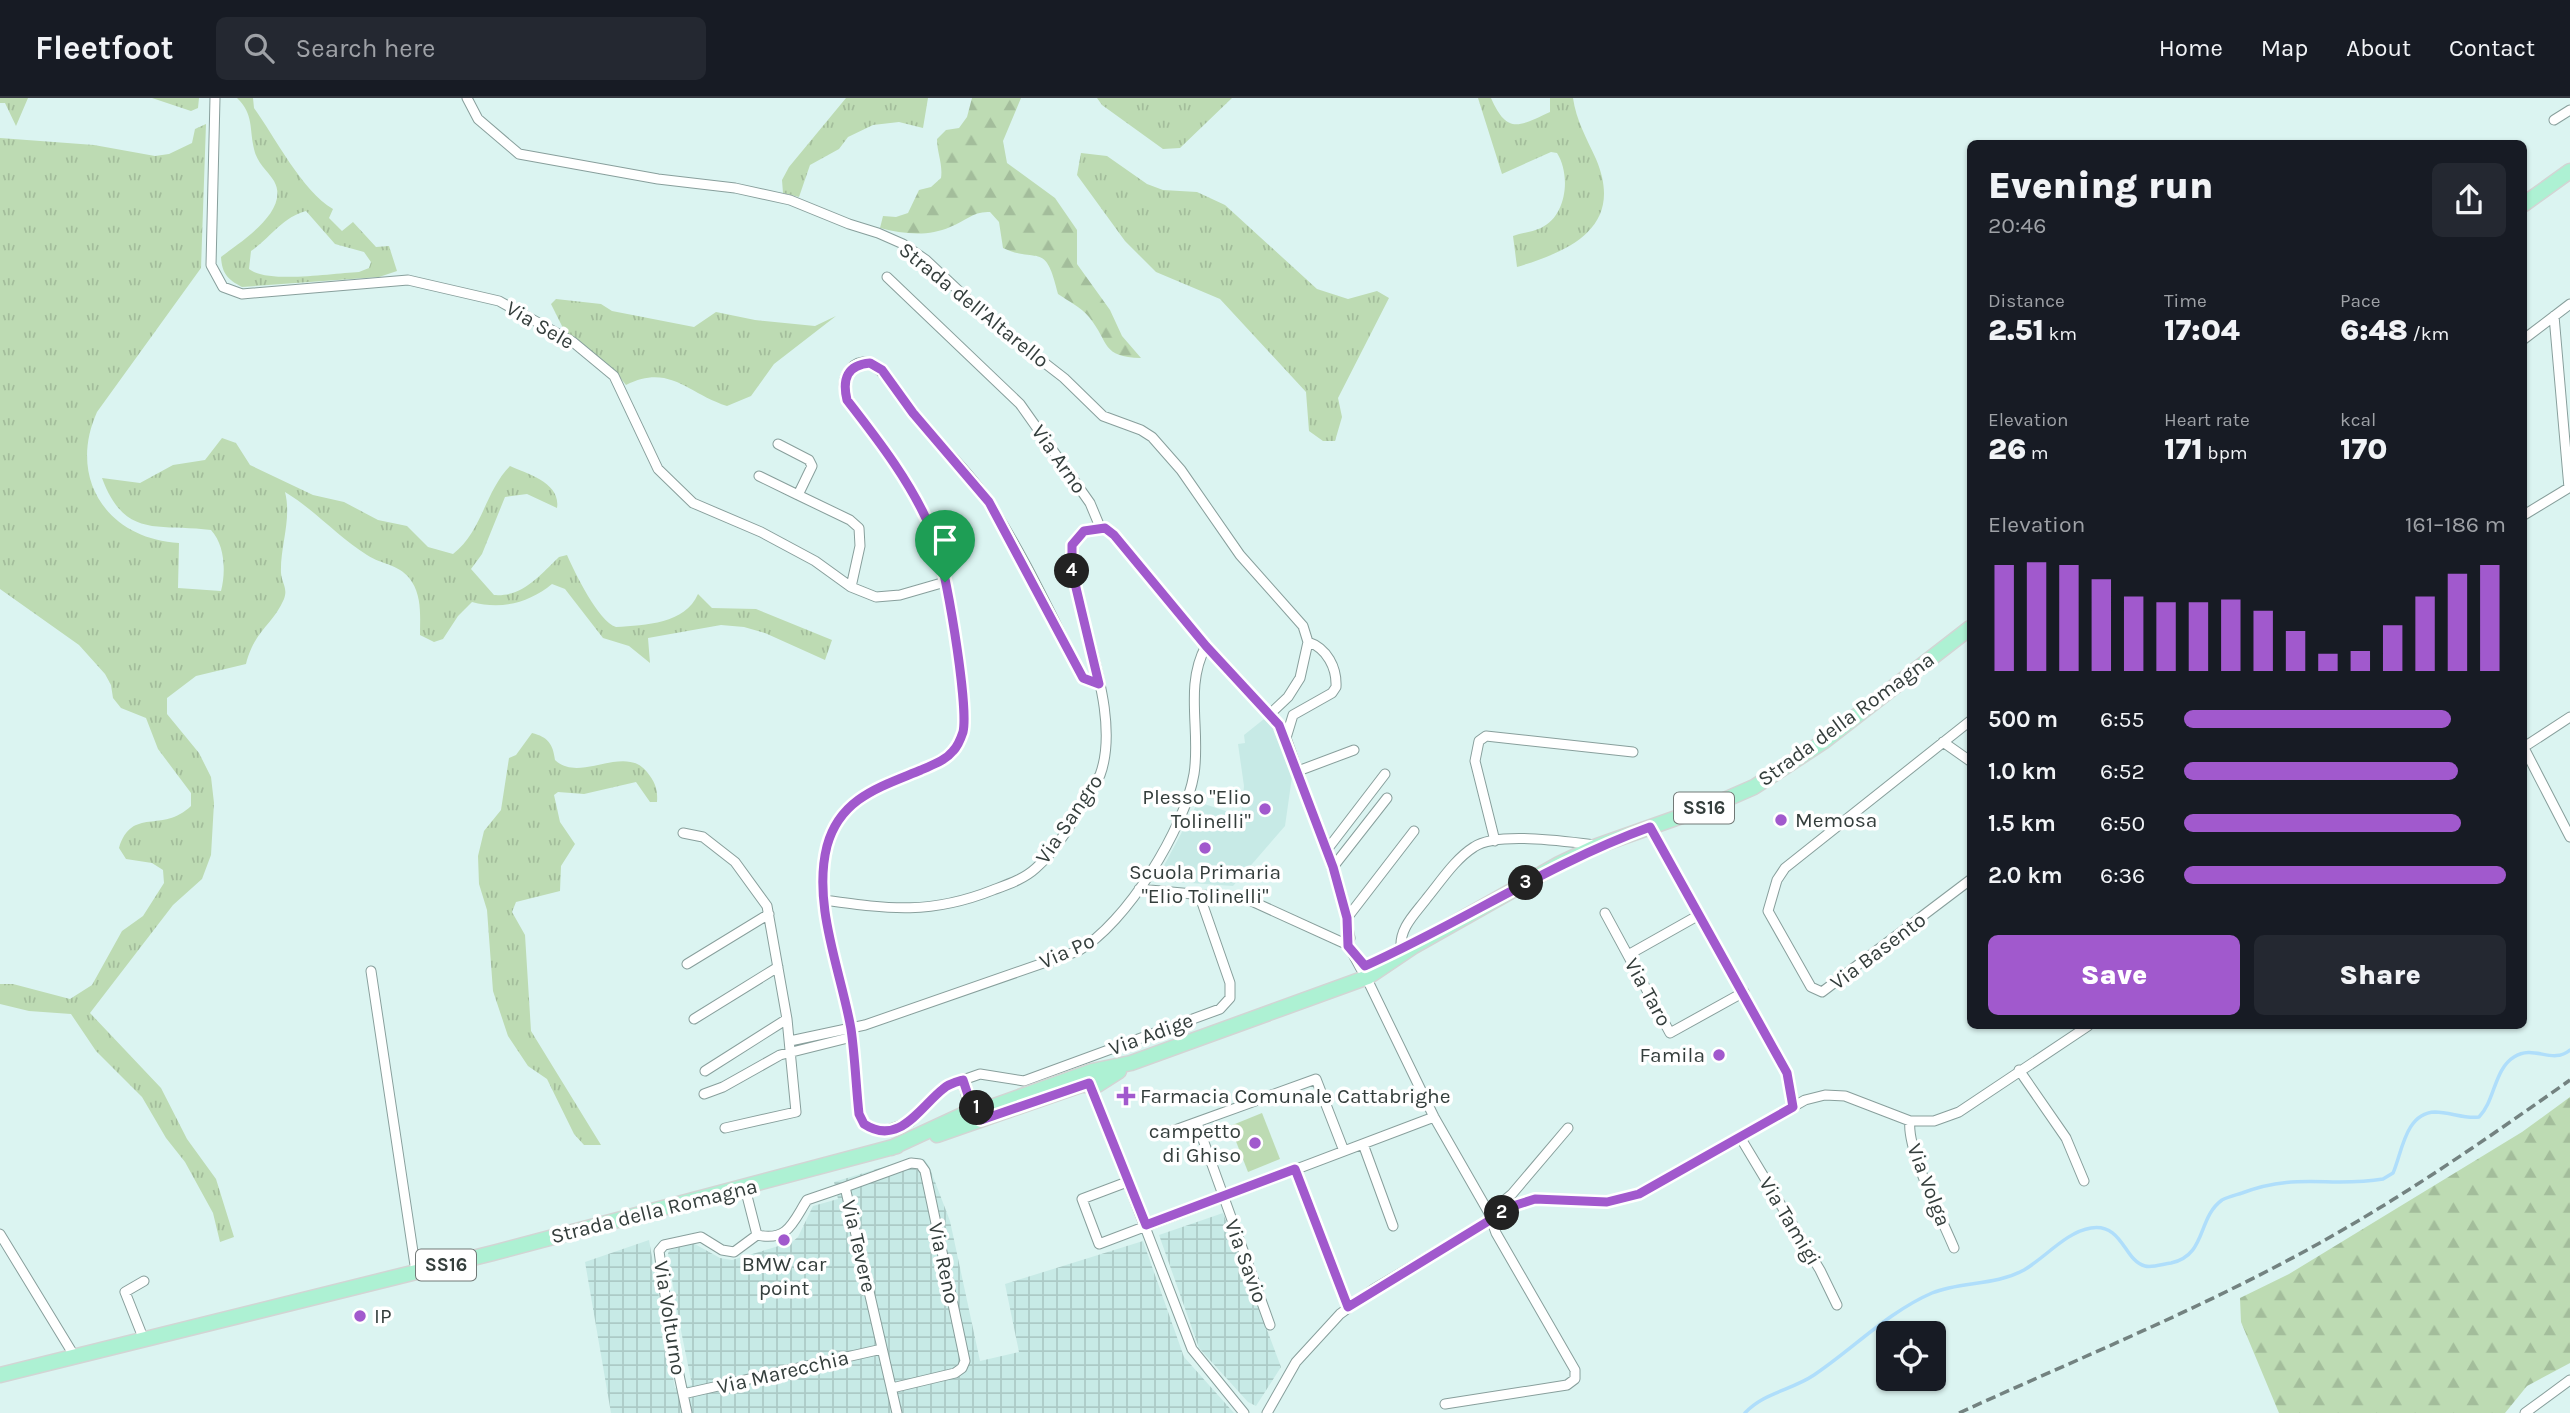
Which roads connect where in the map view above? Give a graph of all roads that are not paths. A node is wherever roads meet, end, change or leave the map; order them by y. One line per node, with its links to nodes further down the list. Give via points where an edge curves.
1 (215, 98): 18 (street, Via Sele, via 211,265 223,286 242,294 408,280 499,301 573,342 614,376 658,469 693,503 761,532)
2 (467, 98): 20 (street, Strada dell'Altarello, via 478,119 519,154 760,192 903,244 953,283 992,323 1064,378 1102,416 1152,437 1181,470 1240,555 1295,616)
3 (2570, 110): 4 (street)
4 (2554, 120)
5 (2570, 172): 6 (main road)
6 (2527, 202)
7 (887, 277): 16 (street, Via Arno, via 1020,404 1090,503)
8 (2570, 304): 9 (street)
9 (2554, 316): 10 (street); 13 (street)
10 (2527, 337)
11 (778, 444): 14 (street, via 812,466)
12 (759, 476): 14 (street)
13 (2570, 487): 15 (street)
14 (798, 495): 18 (street, via 859,528)
15 (2527, 514)
16 (1100, 527): 21 (street, Via Arno, via 1114,535); 22 (street, Via Sangro, via 1084,531 1072,545 1071,554)
17 (945, 582): 18 (street, Via Sele, via 876,597); 22 (street, via 942,559 926,521 888,456 847,400 847,373 857,364 870,363 882,370 913,413 974,481 1007,531 1083,678); 47 (street, via 964,707 963,733 953,751 937,763 867,792 850,804 828,846)
18 (851, 587)
19 (1967, 630): 36 (main road, Strada della Romagna / SS16, via 1787,766 1723,801)
20 (1308, 642): 23 (street, via 1300,678); 26 (street, Strada dell'Altarello, via 1322,649 1332,665 1336,687 1293,715)
21 (1206, 646): 23 (street, Via Arno); 45 (street, Via Po, via 1195,672 1194,773 1180,818)
22 (1099, 684): 47 (street, Via Sangro, via 1106,743 1100,775 1051,852 1024,878 971,899 934,907 897,910)
23 (1270, 714): 26 (street, Via Arno)
24 (2570, 717): 28 (street)
25 (1967, 723): 27 (street)
26 (1286, 738): 33 (street, Via Arno)
27 (1943, 742): 32 (street); 44 (street, Via Basento, via 1786,868 1769,902 1771,920 1811,987 1822,992)
28 (2527, 745)
29 (1354, 750): 33 (street)
30 (1633, 752): 40 (street, via 1486,736 1479,741 1475,761)
31 (2527, 753): 39 (street)
32 (1967, 759)
33 (1298, 771): 42 (street, Via Arno)
34 (1385, 774): 42 (street)
35 (1387, 797): 43 (street)
36 (1650, 827): 41 (main road, Strada della Romagna / SS16); 50 (street)
37 (1414, 831): 51 (street)
38 (683, 833): 49 (street, via 703,837 735,862)
39 (2570, 837)
40 (1495, 841): 41 (street); 52 (street, via 1476,845 1462,855 1404,927)
41 (1597, 846): 52 (main road, Strada della Romagna / SS16)
42 (1326, 850): 43 (street, Via Arno)
43 (1333, 867): 51 (street, Via Arno)
44 (1967, 882)
45 (1139, 889): 46 (street); 63 (street, Via Po, via 1098,940 1078,951)
46 (1199, 894): 53 (street, via 1247,900); 68 (street, Via Adige, via 1230,983 1230,998 1220,1009 1024,1081 980,1074)
47 (824, 900): 63 (street)
48 (1605, 913): 54 (street, Via Taro)
49 (769, 914): 55 (street); 56 (street)
50 (1699, 915): 54 (street); 59 (street)
51 (1347, 918): 53 (street, Via Arno)
52 (1407, 947): 58 (main road, Strada della Romagna / SS16)
53 (1349, 948): 58 (street)
54 (1628, 955): 59 (street, Via Taro, via 1670,1033)
55 (687, 964)
56 (778, 967): 60 (street); 61 (street)
57 (371, 971): 95 (street)
58 (1365, 971): 67 (main road, Strada della Romagna / SS16); 74 (street)
59 (1744, 992): 69 (street)
60 (694, 1019)
61 (787, 1019): 64 (street); 66 (street)
62 (2083, 1029): 65 (street)
63 (851, 1032): 64 (street, Via Po); 68 (street, via 859,1114 872,1129 885,1131 910,1122 946,1086)
64 (790, 1046): 70 (street, Via Po); 77 (street, via 796,1112)
65 (2019, 1070): 75 (street, via 1959,1112 1934,1121); 84 (street, via 2066,1138)
66 (705, 1071)
67 (1094, 1079): 73 (main road, Strada della Romagna / SS16); 85 (street, via 1100,1110)
68 (963, 1080): 73 (street)
69 (1792, 1086): 71 (street); 72 (street)
70 (704, 1094)
71 (1805, 1100): 72 (street); 75 (street, via 1845,1096)
72 (1793, 1107): 80 (street)
73 (975, 1115): 87 (main road, Strada della Romagna / SS16, via 891,1148)
74 (1434, 1117): 81 (street); 89 (street)
75 (1910, 1121): 94 (street, Via Volga, via 1908,1131 1916,1156)
76 (1197, 1123): 79 (street); 82 (street, via 1316,1079); 88 (street, Via Savio)
77 (724, 1128)
78 (1568, 1128): 89 (street)
79 (1164, 1134)
80 (1740, 1138): 89 (street, via 1623,1200 1535,1199); 97 (street, Via Tamigi)
81 (1363, 1144): 82 (street); 91 (street)
82 (1344, 1151): 83 (street)
83 (1295, 1169): 88 (street); 98 (street)
84 (2084, 1181)
85 (1127, 1182): 90 (street); 90 (street, via 1082,1199 1099,1244)
86 (845, 1187): 93 (street, Via Tevere, via 807,1200 788,1232 778,1237); 101 (street, Via Tevere); 105 (street, Via Reno, via 911,1163 920,1164 925,1171 965,1361 955,1373)
87 (745, 1188): 93 (street); 95 (main road, Strada della Romagna / SS16)
88 (1223, 1196): 90 (street); 99 (street, Via Savio)
89 (1490, 1216): 98 (street); 107 (street, via 1575,1370 1575,1379 1567,1385)
90 (1146, 1225): 110 (street, via 1192,1349)
91 (1393, 1226)
92 (0, 1234): 102 (street)
93 (757, 1235): 106 (street, Via Volturno, via 734,1252 701,1237 664,1245 659,1251)
94 (1954, 1248)
95 (416, 1272): 100 (main road, Strada della Romagna / SS16)
96 (144, 1281): 100 (street, via 125,1292)
97 (1837, 1305)
98 (1348, 1307): 111 (street, via 1296,1362)
99 (1270, 1325)
100 (144, 1340): 102 (main road, Strada della Romagna / SS16)
101 (882, 1349): 105 (street, Via Tevere); 106 (street, Via Marecchia)
102 (75, 1357): 103 (main road, Strada della Romagna / SS16)
103 (0, 1375)
104 (2570, 1380): 112 (street)
105 (892, 1388): 108 (street, Via Tevere)
106 (683, 1394): 109 (street, Via Volturno)
107 (1445, 1404)
108 (894, 1412)
109 (687, 1413)
110 (1244, 1413)
111 (1266, 1413)
112 (2525, 1413)

